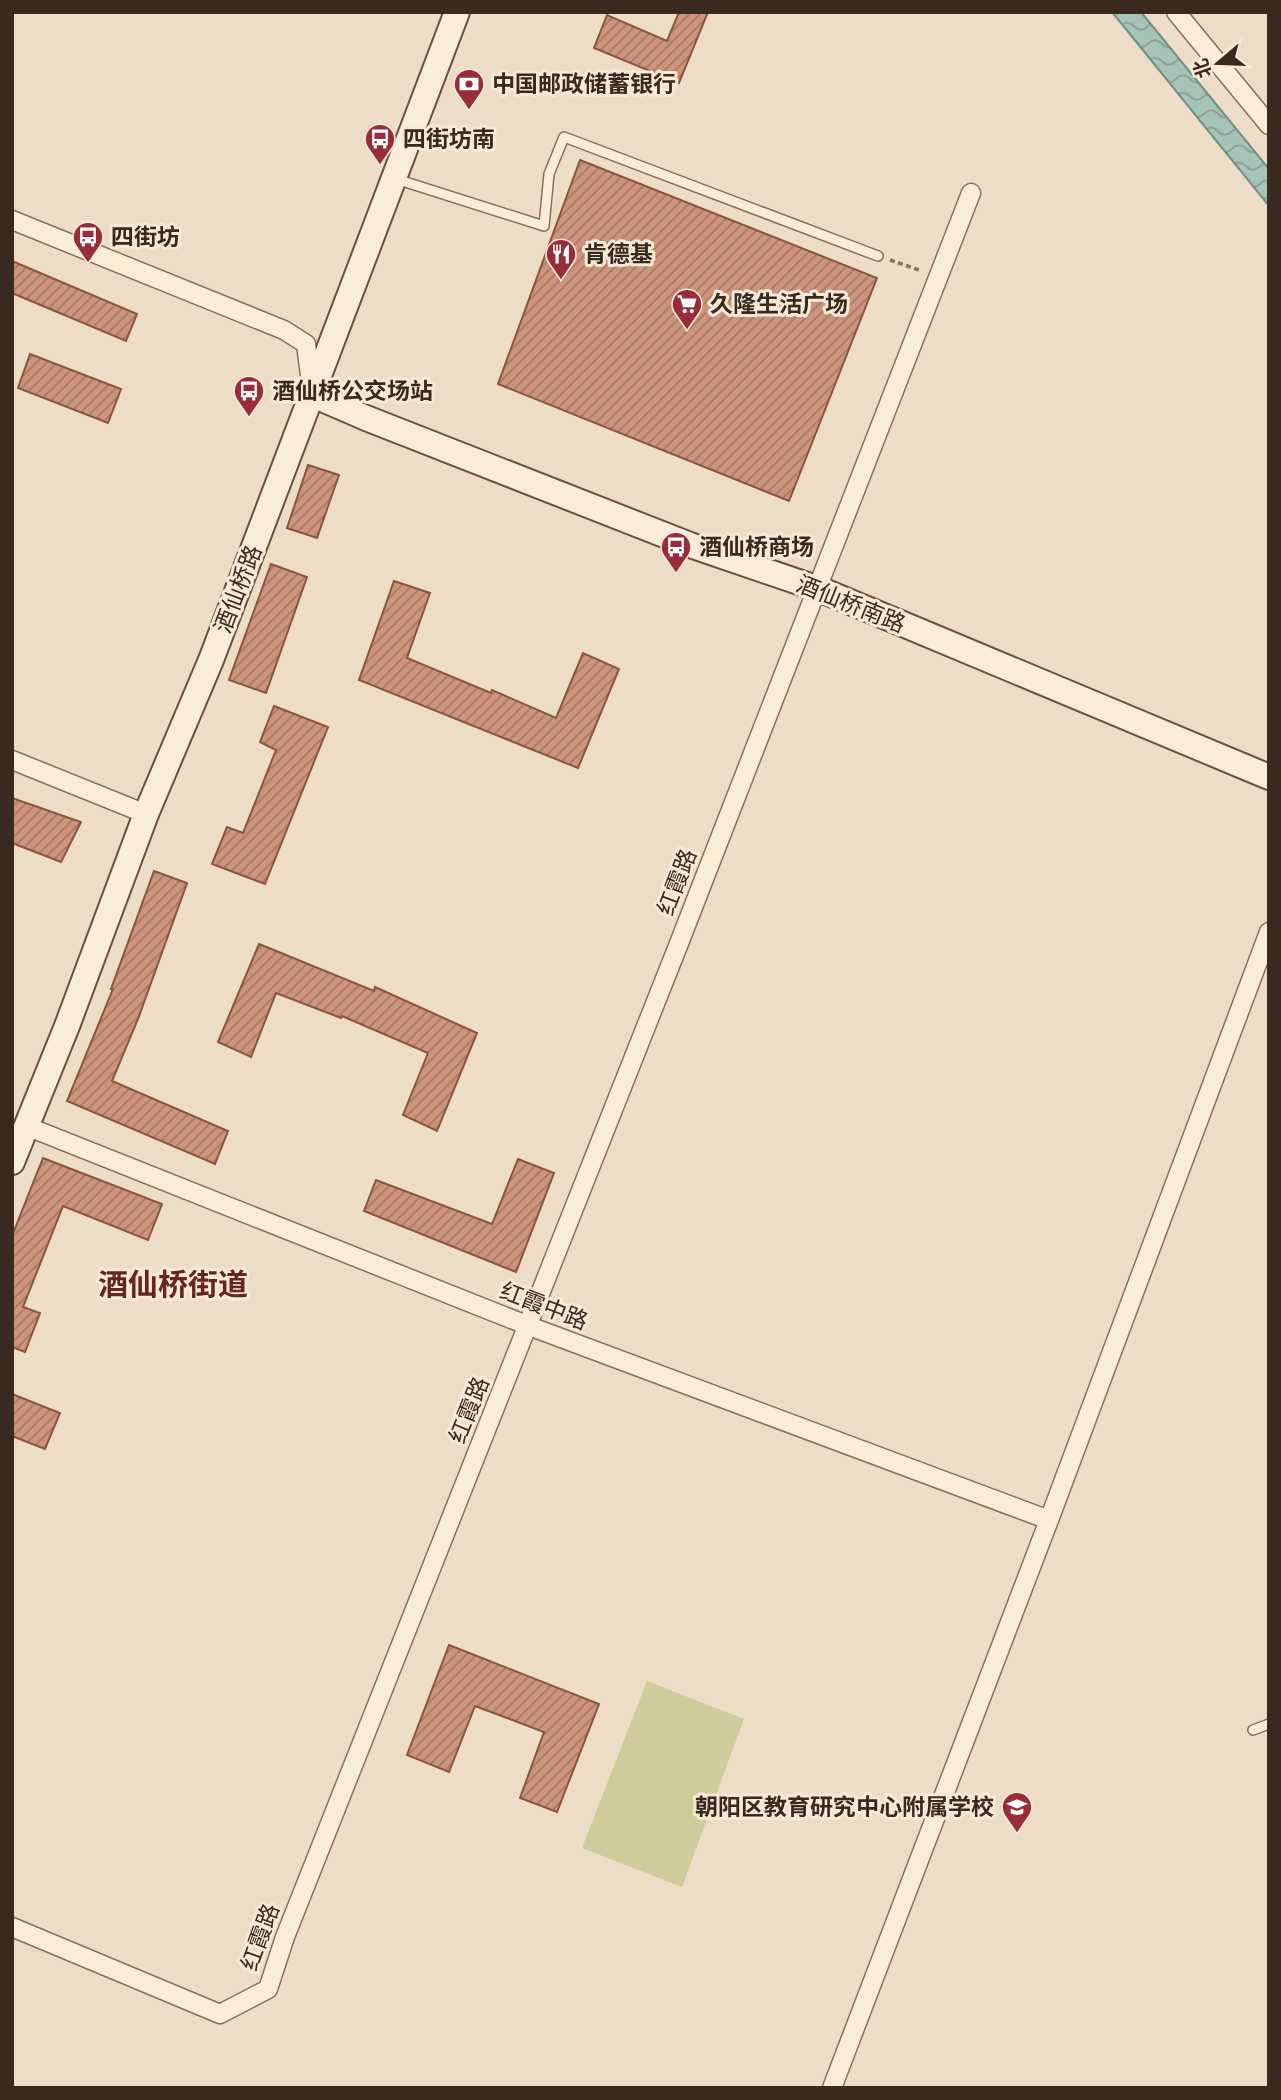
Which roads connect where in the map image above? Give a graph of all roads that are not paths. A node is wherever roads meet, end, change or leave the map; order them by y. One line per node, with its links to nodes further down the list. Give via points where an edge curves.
1 (457, 12): 4 (street, 酒仙桥路)
2 (1176, 12): 3 (street)
3 (1269, 125)
4 (394, 179): 7 (lane, via 544,226 549,174 564,137); 8 (street, 酒仙桥路)
5 (971, 193): 9 (street, 红霞路)
6 (12, 220): 8 (street, via 284,330 306,344)
7 (878, 256)
8 (313, 395): 9 (street, 酒仙桥南路, via 690,545); 12 (street, 酒仙桥路)
9 (819, 589): 11 (street, 酒仙桥南路); 16 (street, 红霞路)
10 (12, 760): 12 (street)
11 (1269, 777)
12 (146, 814): 14 (street, 酒仙桥路)
13 (1269, 932): 17 (street)
14 (26, 1126): 15 (street, 酒仙桥路); 16 (street, 红霞中路)
15 (12, 1162)
16 (529, 1326): 17 (street, 红霞中路); 20 (street, 红霞路, via 268,1989 220,2014)
17 (1049, 1520): 21 (street)
18 (1269, 1724): 19 (lane)
19 (1253, 1730)
20 (12, 1927)
21 (832, 2088)

